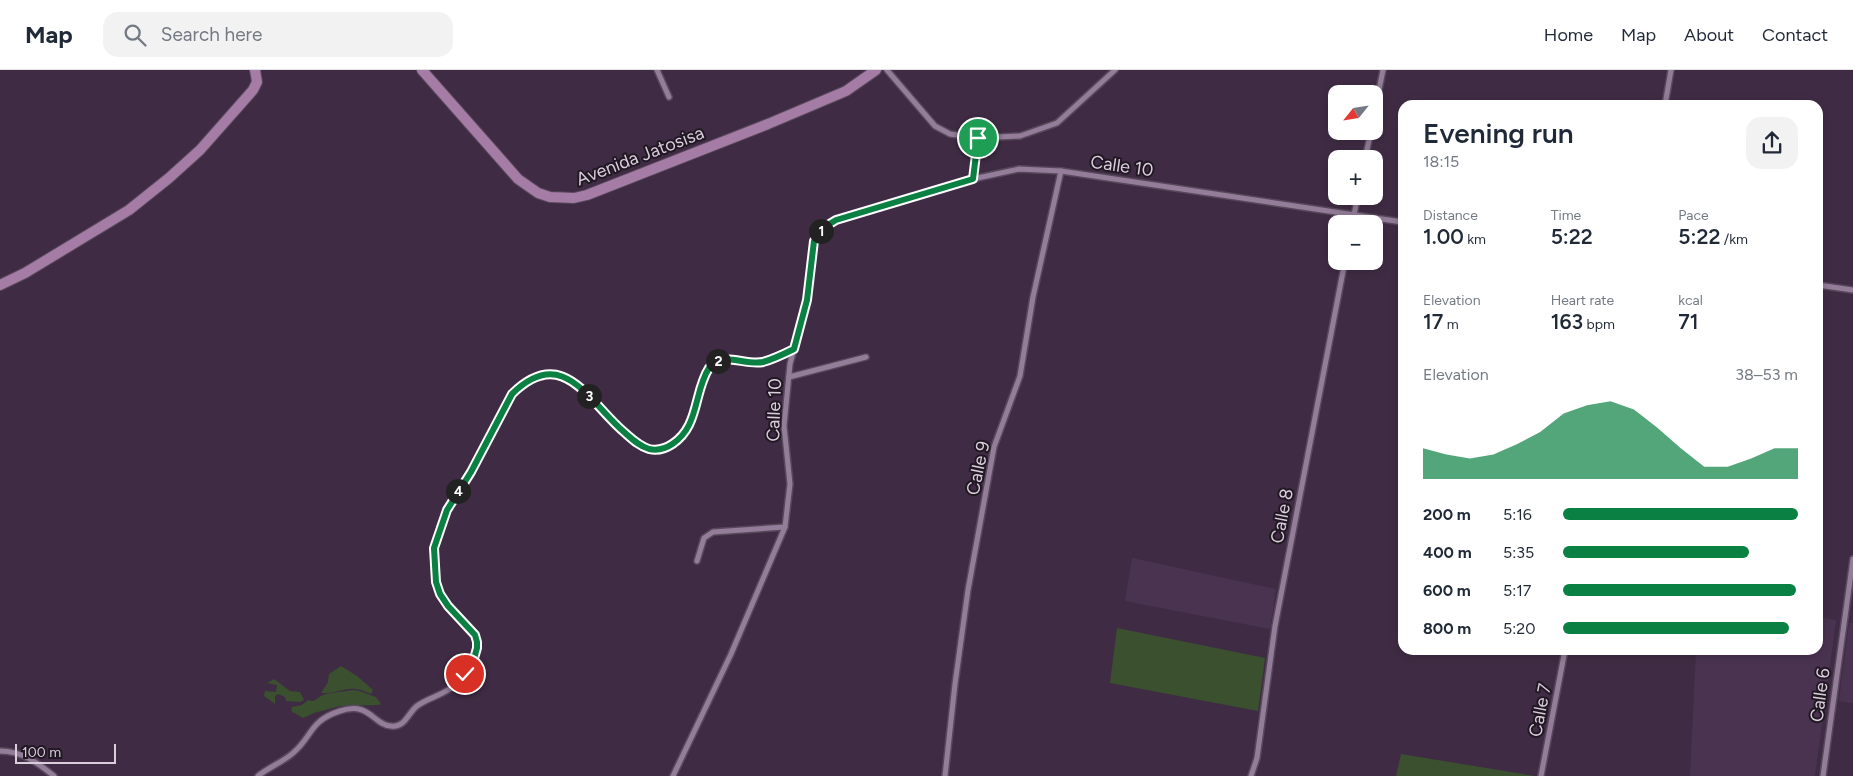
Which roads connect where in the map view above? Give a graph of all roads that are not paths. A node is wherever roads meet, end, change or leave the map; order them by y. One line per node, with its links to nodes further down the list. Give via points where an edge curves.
1 (256, 70): 19 (street, via 257,82 253,90 200,150 169,178 129,210)
2 (422, 70): 4 (street, Avenida Jatosisa, via 518,179 538,193 574,198 846,91)
3 (657, 70): 10 (street)
4 (876, 70)
5 (887, 70): 12 (street, via 935,126 950,134)
6 (1116, 70): 12 (street, via 1057,123 1020,136)
7 (1383, 70): 9 (street)
8 (1671, 70): 11 (street)
9 (1380, 85)
10 (669, 97)
11 (1666, 100)
12 (978, 138): 14 (street)
13 (1061, 171): 14 (street, Calle 10, via 1019,169); 16 (street, Calle 10); 33 (street, Calle 9, via 1020,376 994,447 968,590)
14 (973, 179): 22 (street, Calle 10, via 836,220 823,228 814,241 807,300)
15 (1356, 205): 16 (street)
16 (1354, 214): 17 (street, Calle 10)
17 (1398, 221)
18 (1343, 270): 34 (street, Calle 8, via 1275,626)
19 (0, 285)
20 (1823, 286): 21 (street)
21 (1853, 290)
22 (794, 349): 24 (street, Calle 10); 31 (street, via 762,362 727,359 714,363 704,379 689,426 669,447 658,449 638,444 566,377 547,374 521,385 512,394 447,510 434,548 440,594 475,635 477,642 473,662 465,674 446,692 415,708 398,726 390,726 362,710 341,710 328,715 312,727 292,754)
23 (866, 357): 24 (street)
24 (789, 377): 25 (street, Calle 10, via 784,426 790,484)
25 (785, 527): 27 (street, via 713,532 704,538); 32 (street, Calle 10, via 731,654)
26 (1853, 559): 36 (street, Calle 6)
27 (697, 561)
28 (1565, 655): 35 (street, Calle 7)
29 (0, 751): 30 (street, via 29,758)
30 (54, 776)
31 (258, 776)
32 (673, 776)
33 (946, 776)
34 (1251, 776)
35 (1541, 776)
36 (1823, 776)

